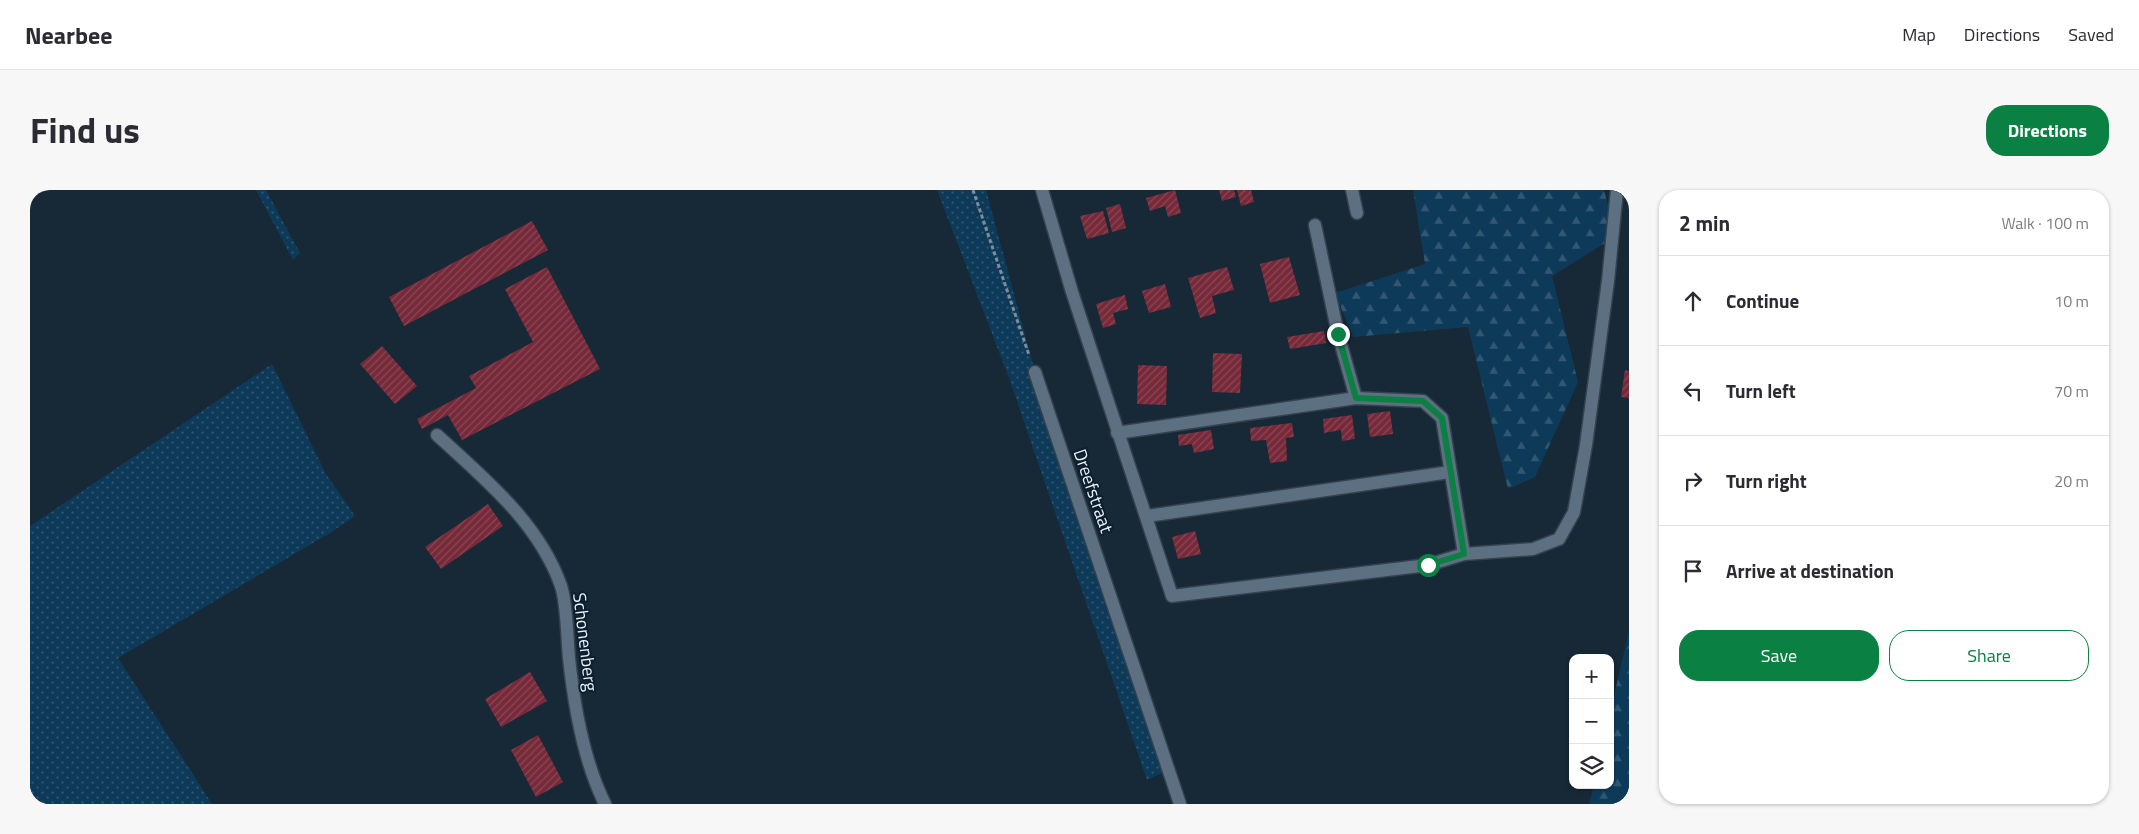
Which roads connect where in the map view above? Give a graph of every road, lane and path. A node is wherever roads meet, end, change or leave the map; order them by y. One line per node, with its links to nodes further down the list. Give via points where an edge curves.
1 (973, 190): 7 (path)
2 (1042, 190): 9 (street)
3 (1352, 190): 5 (street)
4 (1617, 190): 13 (street, via 1608,281 1574,512 1559,539 1542,546)
5 (1357, 213)
6 (1314, 225): 8 (street)
7 (1034, 372): 15 (street, Dreefstraat)
8 (1356, 398): 9 (street); 11 (street, via 1423,401 1442,418)
9 (1117, 433): 12 (street)
10 (437, 435): 14 (street, Schonenberg, via 504,496 537,539 561,587 572,686 594,782)
11 (1450, 472): 12 (street); 13 (street)
12 (1147, 516): 13 (street, via 1172,596 1428,565)
13 (1464, 554)
14 (605, 804)
15 (1180, 804)

